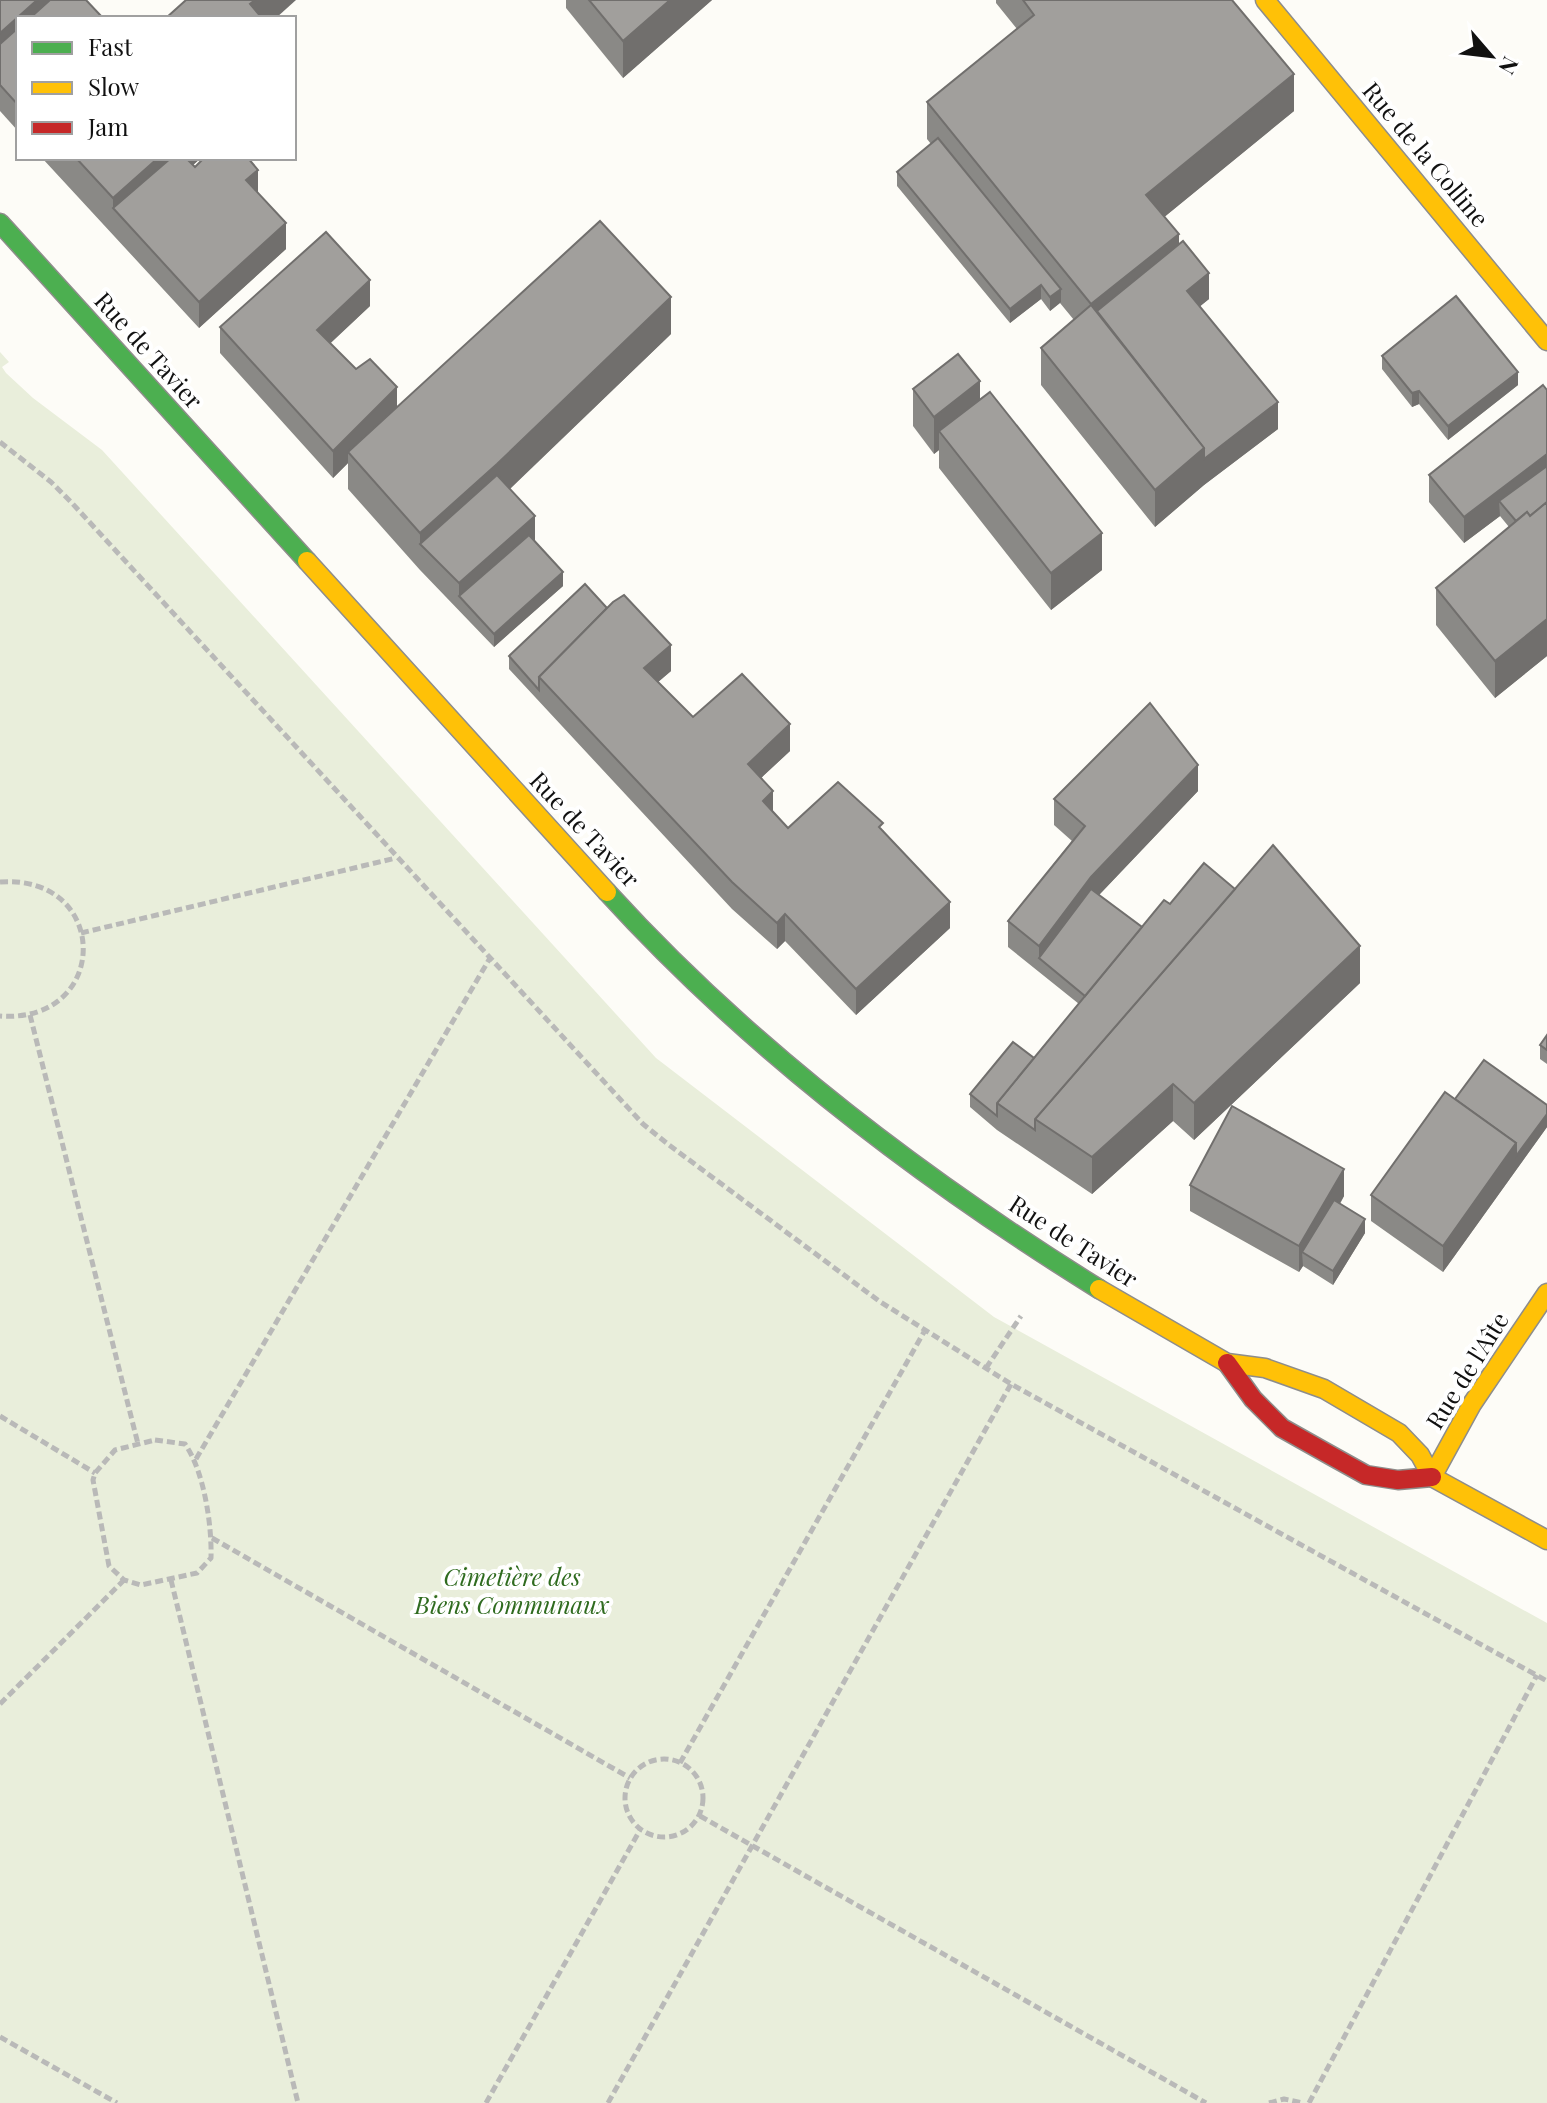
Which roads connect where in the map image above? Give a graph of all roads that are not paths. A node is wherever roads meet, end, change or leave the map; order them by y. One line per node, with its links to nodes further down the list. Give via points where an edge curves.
1 (1265, 0): 3 (street, Rue de la Colline)
2 (0, 223): 5 (street, Rue de Tavier, via 636,923 712,996 920,1169 1022,1241)
3 (1547, 341)
4 (1547, 1293): 6 (street, Rue de l'Aîte, via 1472,1404)
5 (1227, 1363): 6 (street, Rue de Tavier, via 1265,1368 1324,1389 1399,1433); 6 (street, Rue de Tavier, via 1282,1428 1354,1469 1398,1480)
6 (1432, 1477): 7 (street, Rue de Tavier)
7 (1547, 1540)

